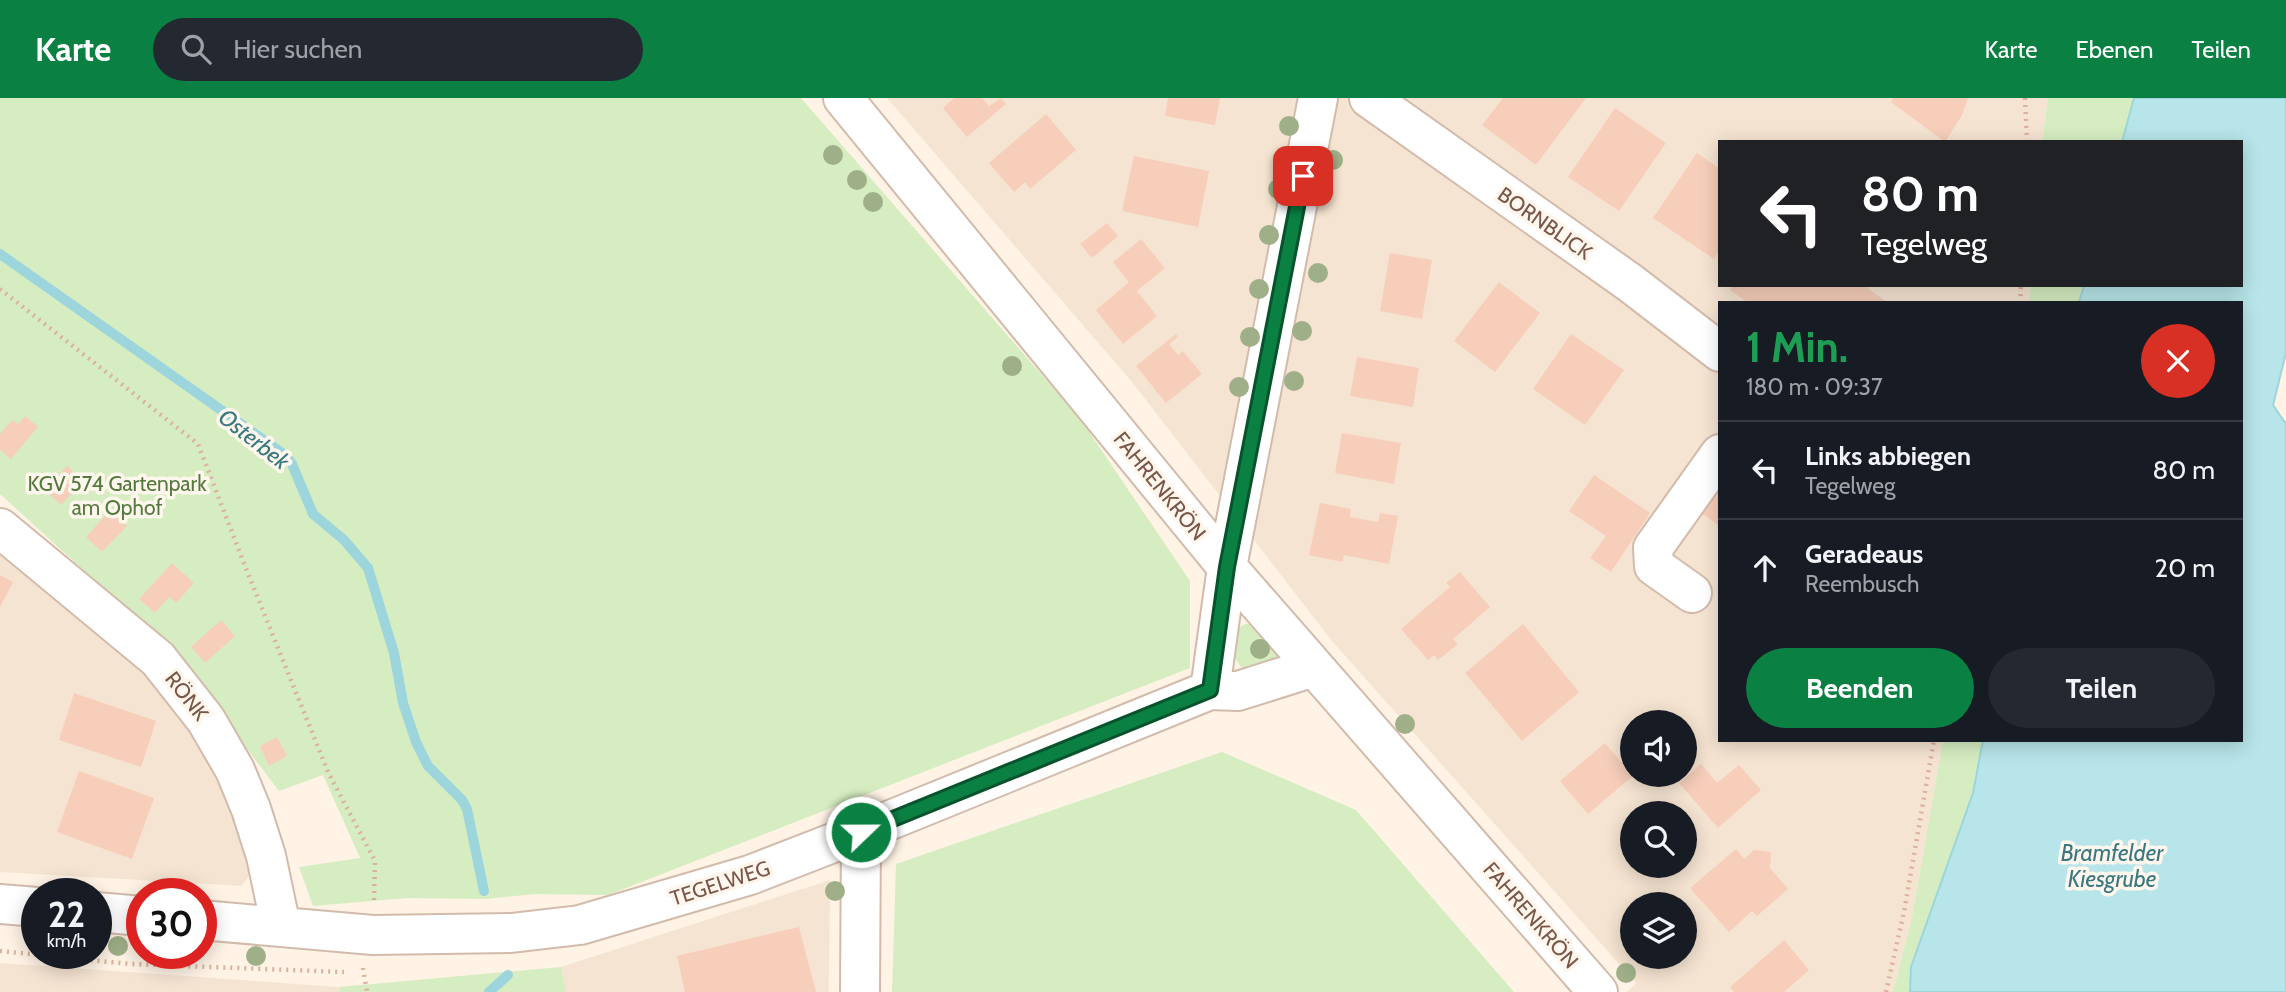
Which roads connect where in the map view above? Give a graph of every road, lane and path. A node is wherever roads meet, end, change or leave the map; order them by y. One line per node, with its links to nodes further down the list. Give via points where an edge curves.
1 (843, 98): 10 (street, FAHRENKRÖN)
2 (1318, 98): 10 (street)
3 (1368, 98): 7 (street, BORNBLICK)
4 (2025, 98): 5 (path)
5 (2027, 140)
6 (0, 289): 20 (path, via 198,444 328,772 375,861)
7 (1718, 350)
8 (1718, 457): 11 (street, via 1653,548 1654,566)
9 (0, 528): 19 (street, RÖNK, via 158,659 206,720 251,809 267,856)
10 (1227, 567): 12 (street, FAHRENKRÖN); 13 (street)
11 (1692, 593)
12 (1314, 667): 13 (street, TEGELWEG, via 1238,691); 25 (street, FAHRENKRÖN)
13 (1210, 690): 15 (street, TEGELWEG)
14 (1934, 742): 26 (path)
15 (861, 832): 20 (street, TEGELWEG, via 750,875 580,925 511,933); 24 (street)
16 (0, 904): 17 (street)
17 (21, 906)
18 (217, 921): 19 (street, TEGELWEG)
19 (281, 927): 20 (street, TEGELWEG)
20 (373, 935): 23 (path, via 362,972)
21 (0, 951): 22 (path, via 130,964)
22 (349, 972)
23 (367, 992)
24 (860, 992)
25 (1598, 992)
26 (1886, 992)

